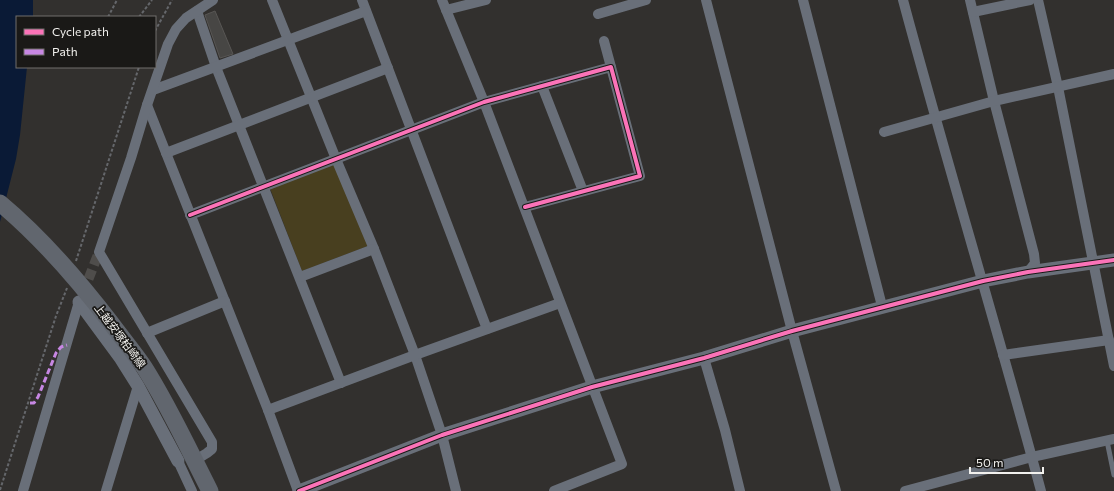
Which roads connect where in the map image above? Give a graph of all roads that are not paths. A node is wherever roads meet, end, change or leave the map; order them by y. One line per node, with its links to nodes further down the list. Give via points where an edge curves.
1 (213, 0): 13 (street)
2 (272, 0): 17 (street)
3 (362, 0): 14 (street)
4 (486, 0): 12 (street)
5 (646, 0): 16 (street)
6 (706, 0): 52 (street)
7 (803, 0): 50 (street)
8 (903, 0): 30 (street)
9 (970, 0): 15 (street)
10 (1030, 0): 15 (street)
11 (1038, 0): 24 (street)
12 (444, 5): 28 (street)
13 (197, 11): 19 (street); 25 (street, via 176,28)
14 (366, 11): 17 (street); 21 (street)
15 (973, 12): 27 (street)
16 (598, 14)
17 (289, 40): 19 (street); 26 (street)
18 (604, 41): 20 (street)
19 (216, 67): 25 (street); 31 (street)
20 (611, 67): 23 (street); 37 (street, via 640,176)
21 (388, 68): 26 (street); 32 (street)
22 (1114, 74): 24 (street)
23 (542, 86): 28 (street); 37 (street)
24 (1058, 87): 27 (street); 43 (street)
25 (153, 90): 29 (street)
26 (312, 97): 31 (street); 35 (street)
27 (994, 101): 30 (street); 44 (street, via 1034,254 1035,263)
28 (484, 102): 32 (street); 39 (street)
29 (147, 106): 34 (street); 53 (street, via 99,252)
30 (935, 118): 33 (street); 46 (street)
31 (239, 126): 34 (street); 36 (street)
32 (411, 129): 35 (street); 51 (street)
33 (884, 132)
34 (166, 153): 40 (street)
35 (336, 158): 36 (street); 41 (street)
36 (264, 186): 40 (street); 45 (street)
37 (583, 191): 39 (street)
38 (0, 203): 66 (main road, 上越安塚柏崎線, via 37,236 72,274 144,367 180,431)
39 (525, 207): 49 (street)
40 (190, 215): 47 (street)
41 (374, 249): 45 (street); 55 (street)
42 (1114, 260): 43 (street)
43 (1093, 263): 44 (street); 54 (street)
44 (1028, 272): 46 (street)
45 (300, 276): 59 (street)
46 (983, 281): 50 (street); 56 (street)
47 (225, 301): 53 (street); 62 (street)
48 (80, 302): 60 (street); 69 (street)
49 (560, 303): 51 (street); 61 (street)
50 (882, 306): 52 (street)
51 (487, 329): 55 (street)
52 (792, 331): 57 (street); 77 (street)
53 (147, 333): 66 (street, via 212,442 212,448 207,453)
54 (1109, 340): 56 (street); 58 (street)
55 (415, 355): 59 (street); 63 (street)
56 (1003, 355): 65 (street)
57 (704, 358): 61 (street); 76 (street)
58 (1114, 366)
59 (341, 383): 62 (street)
60 (138, 386): 66 (street); 70 (street)
61 (592, 387): 63 (street); 75 (street, via 622,464)
62 (268, 410): 73 (street)
63 (442, 435): 73 (street); 74 (street)
64 (1110, 440): 65 (street); 67 (lane)
65 (1032, 457): 68 (street); 79 (street)
66 (186, 461): 71 (street); 72 (main road, 上越安塚柏崎線)
67 (1114, 475)
68 (930, 488): 78 (street)
69 (23, 491)
70 (106, 491)
71 (192, 491)
72 (210, 491)
73 (298, 491)
74 (456, 491)
75 (554, 491)
76 (740, 491)
77 (836, 491)
78 (905, 491)
79 (1041, 491)

